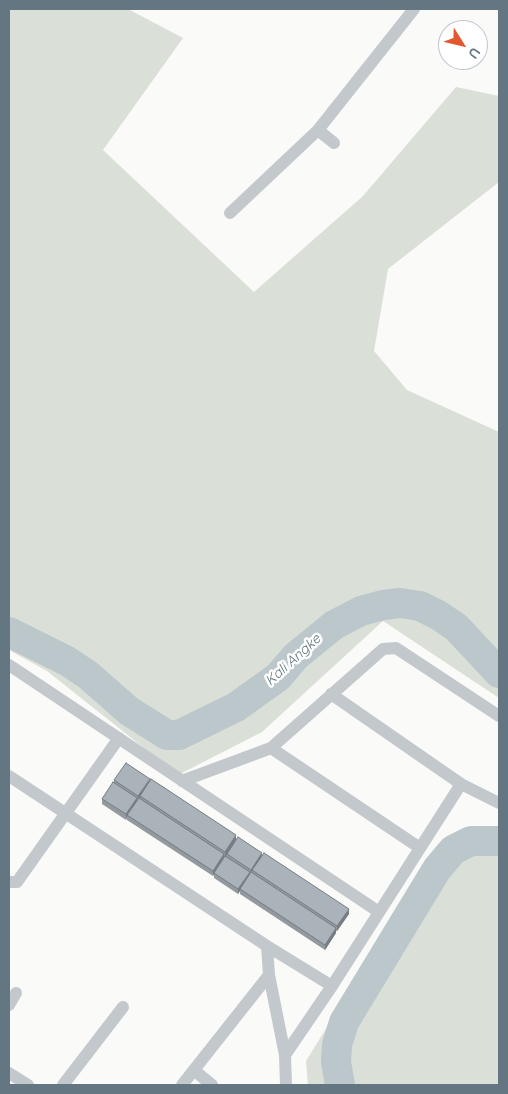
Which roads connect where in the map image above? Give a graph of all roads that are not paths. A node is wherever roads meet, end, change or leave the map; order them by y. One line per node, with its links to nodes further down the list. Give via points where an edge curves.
1 (414, 9): 2 (street)
2 (318, 130): 3 (street); 4 (street)
3 (334, 143)
4 (230, 213)
5 (9, 665): 8 (street)
6 (331, 694): 7 (street, via 378,652 396,648); 9 (street); 12 (street)
7 (499, 716)
8 (119, 738): 11 (street); 14 (street)
9 (271, 748): 11 (street); 15 (street)
10 (9, 776): 14 (street)
11 (182, 781): 17 (street)
12 (461, 784): 13 (street); 15 (street)
13 (499, 803)
14 (65, 814): 16 (street, via 17,882); 18 (street)
15 (420, 848): 17 (street)
16 (9, 882)
17 (379, 912): 20 (street)
18 (267, 946): 19 (street); 20 (street)
19 (270, 975): 24 (street); 25 (street)
20 (332, 986): 24 (street)
21 (16, 992): 22 (street)
22 (9, 1005)
23 (123, 1007): 28 (street)
24 (285, 1055): 31 (street)
25 (195, 1071): 29 (street); 30 (street)
26 (9, 1073): 27 (street)
27 (28, 1085)
28 (63, 1085)
29 (182, 1085)
30 (212, 1085)
31 (286, 1085)

